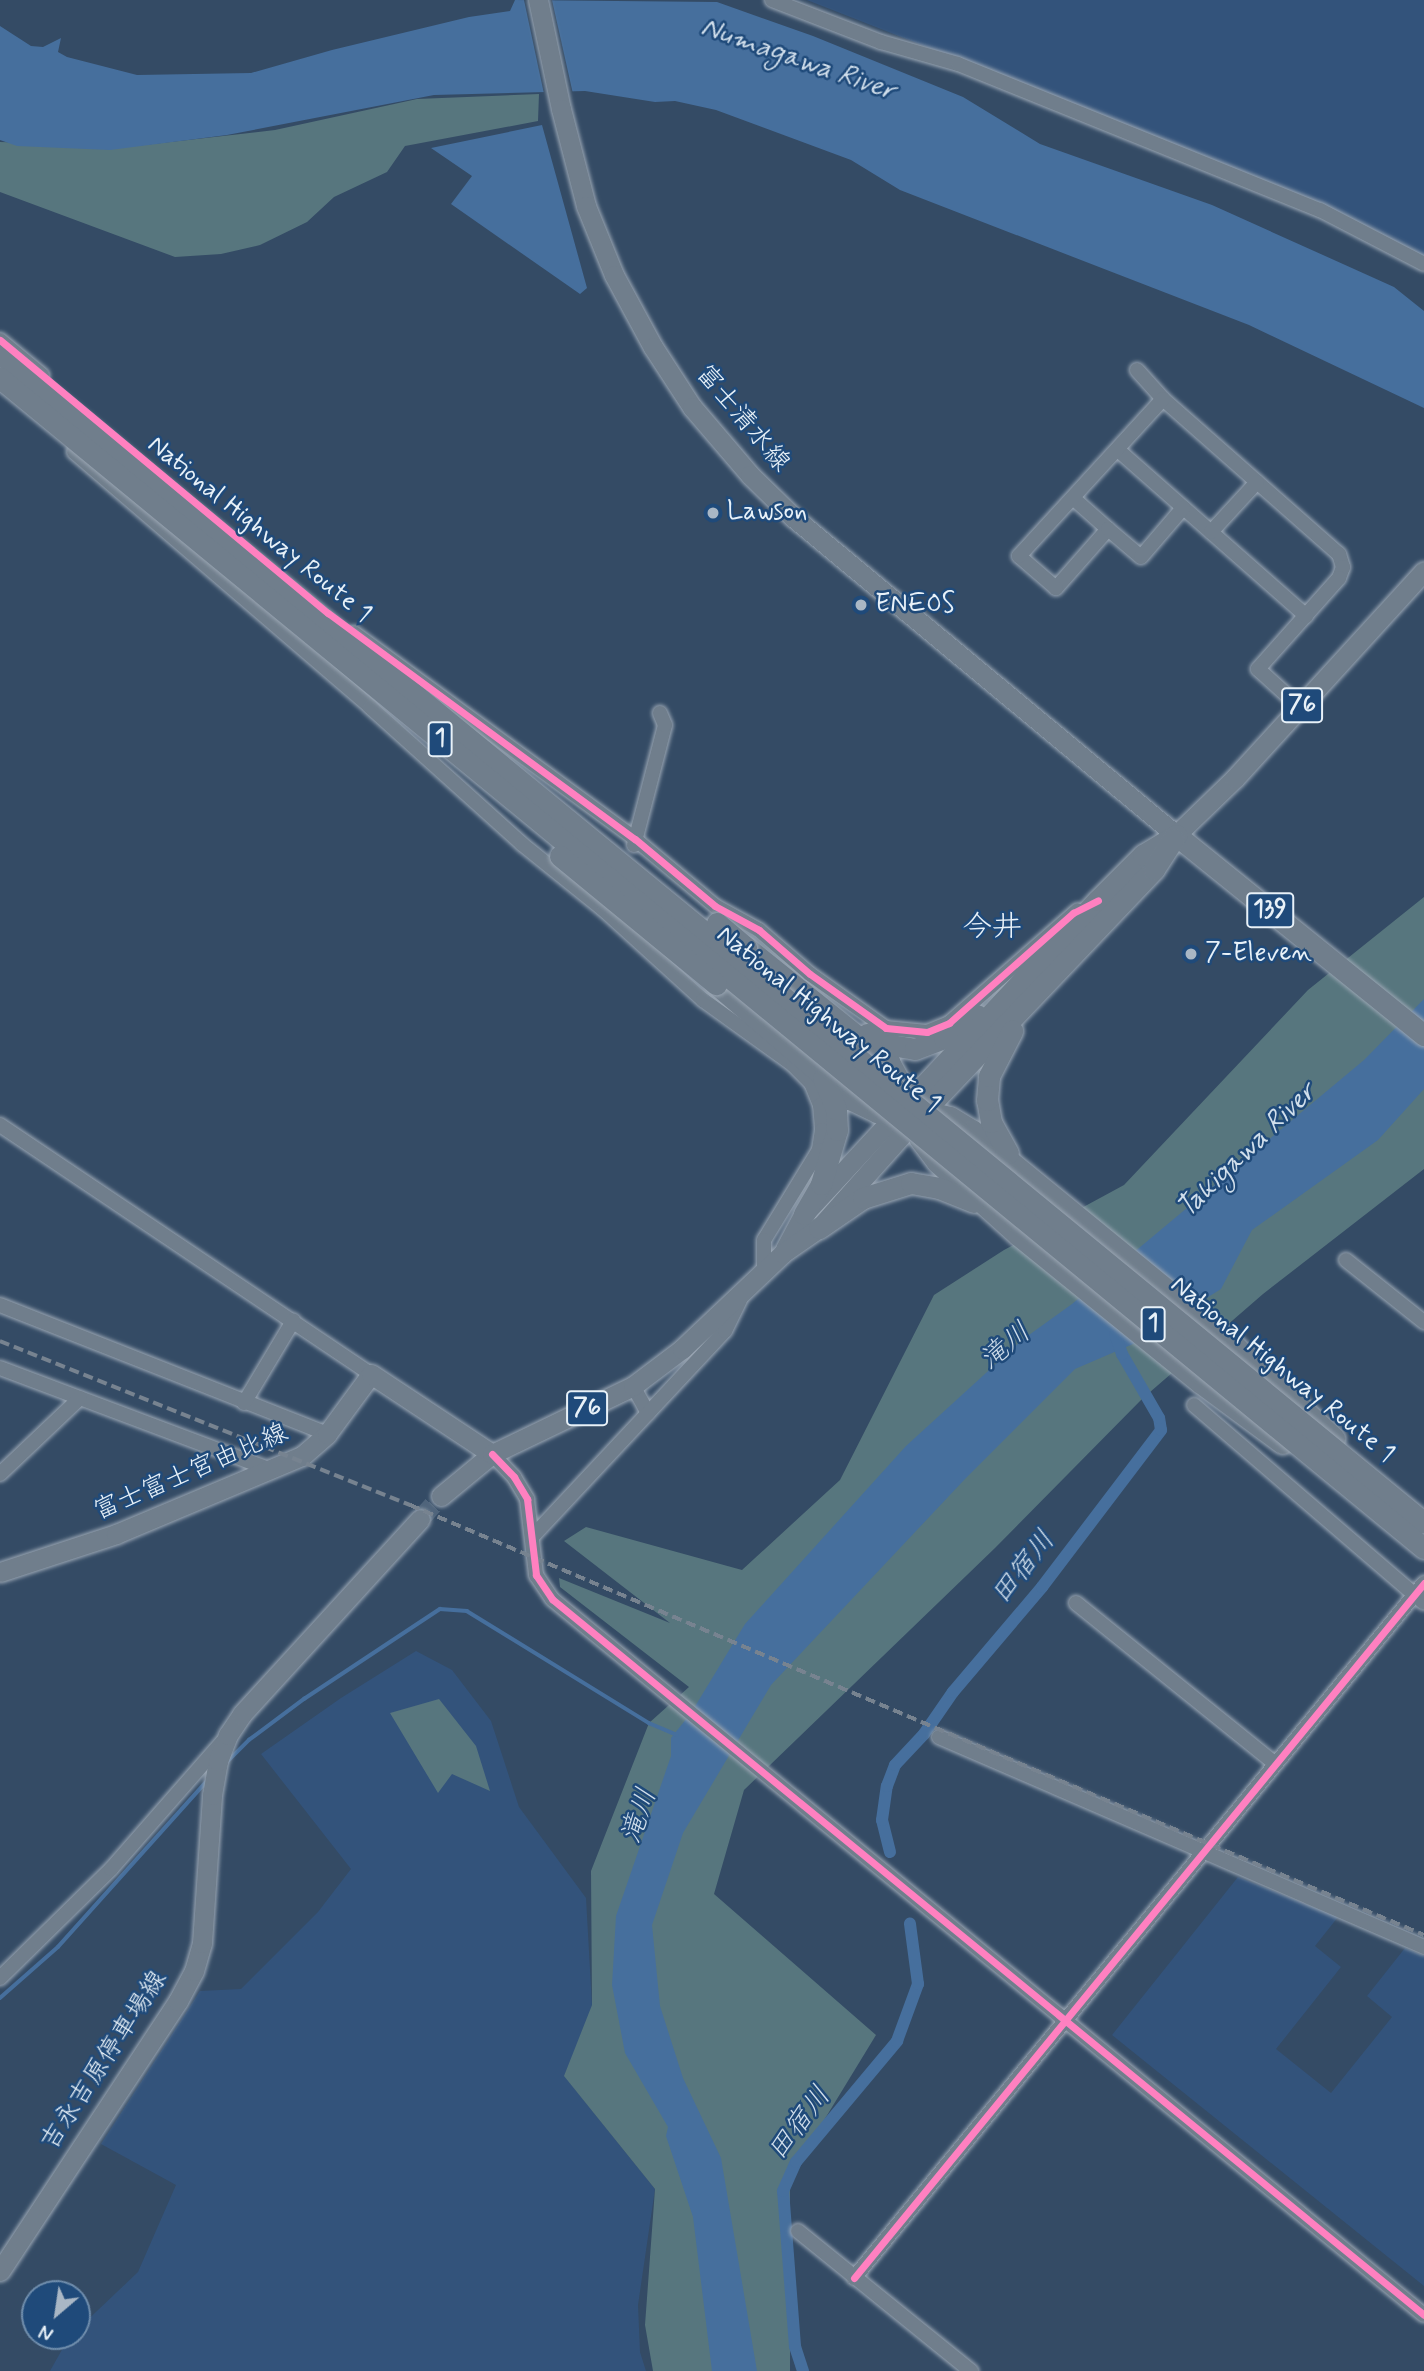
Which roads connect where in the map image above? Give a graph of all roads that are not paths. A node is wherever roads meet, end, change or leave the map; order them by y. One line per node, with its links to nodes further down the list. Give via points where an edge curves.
1 (538, 0): 21 (main road, 富士清水線, via 586,206 614,275 653,347 718,440 793,517)
2 (772, 0): 3 (street, via 881,42 958,64 1320,209)
3 (1424, 264)
4 (0, 340): 22 (street, via 328,613)
5 (0, 354): 18 (highway, National Highway Route 1 / 1, bridge)
6 (1137, 370): 9 (street)
7 (0, 378): 18 (highway, National Highway Route 1 / 1, bridge)
8 (0, 390): 34 (street, via 370,707 522,844 606,906 703,1000 811,1083 820,1105 819,1150 764,1240)
9 (1163, 399): 10 (street); 11 (street)
10 (1118, 450): 12 (street); 13 (street)
11 (1257, 482): 15 (street); 17 (street, via 1339,554 1343,567 1339,578)
12 (1073, 498): 14 (street); 14 (street, via 1019,556 1056,588)
13 (1183, 508): 14 (street, via 1141,557); 15 (street)
14 (1108, 529)
15 (1211, 532): 17 (street)
16 (1424, 571): 19 (main road, 76)
17 (1306, 616): 19 (street, via 1258,669)
18 (357, 659): 25 (highway, 1, bridge, via 543,781); 27 (highway, 1, bridge, via 428,743); 52 (highway, National Highway Route 1 / 1, bridge); 54 (highway, National Highway Route 1 / 1, bridge)
19 (1300, 707): 21 (main road, 76)
20 (660, 713): 22 (street, via 664,725)
21 (1176, 835): 23 (highway, via 1143,855); 24 (highway, via 1154,869); 26 (highway, 139)
22 (635, 842): 23 (street, via 715,906 759,930 867,1016 886,1028 906,1032 927,1032 949,1023 1073,912)
23 (1098, 900): 24 (highway)
24 (1028, 990): 25 (highway, 1, via 944,1038 915,1049 891,1045); 28 (highway); 30 (highway, 1, via 989,1076 987,1100 991,1122)
25 (846, 1024): 28 (highway, 1, via 889,1062)
26 (1424, 1035)
27 (822, 1076): 28 (highway, 1, via 850,1099 877,1112); 32 (highway, 1, via 836,1109 837,1130)
28 (911, 1112): 30 (highway, 1, via 950,1117); 31 (highway, 1, via 920,1139 937,1162); 32 (main road, 76)
29 (0, 1125): 37 (street)
30 (1018, 1166): 52 (highway, 1, bridge, via 1234,1345)
31 (985, 1206): 32 (highway, 1, via 939,1188 911,1183); 54 (highway, 1, bridge, via 1201,1383)
32 (811, 1221): 34 (main road, 76)
33 (1346, 1260): 38 (street)
34 (764, 1270): 35 (main road, 76)
35 (745, 1289): 41 (main road, 76, via 682,1349); 45 (street, via 725,1331)
36 (0, 1306): 43 (street)
37 (293, 1321): 40 (street); 43 (street)
38 (1424, 1322)
39 (0, 1368): 42 (street)
40 (371, 1374): 46 (main road, 富士富士宮由比線); 47 (main road)
41 (633, 1386): 45 (street); 47 (main road, 76)
42 (80, 1398): 48 (street); 49 (street)
43 (244, 1403): 46 (street)
44 (1194, 1405): 56 (street)
45 (648, 1413): 53 (street)
46 (327, 1434): 48 (main road, 富士富士宮由比線, via 302,1455)
47 (492, 1454): 50 (main road); 53 (street, via 527,1499)
48 (271, 1470): 55 (main road, 富士富士宮由比線, via 116,1534)
49 (0, 1474)
50 (441, 1496)
51 (420, 1519): 58 (main road, 吉永吉原停車場線)
52 (1424, 1522)
53 (533, 1536): 64 (street, via 536,1575 552,1599)
54 (1424, 1548)
55 (0, 1572)
56 (1421, 1594): 60 (street)
57 (1076, 1603): 60 (street)
58 (228, 1735): 63 (street, via 111,1869); 66 (main road, 吉永吉原停車場線, via 212,1795 202,1943 194,1970)
59 (939, 1737): 61 (street)
60 (1274, 1763): 61 (street)
61 (1203, 1851): 62 (street); 64 (street)
62 (1424, 1947)
63 (0, 1978)
64 (1065, 2023): 67 (street); 68 (street)
65 (798, 2231): 67 (street)
66 (0, 2271)
67 (855, 2278): 69 (street)
68 (1424, 2315)
69 (971, 2371)

